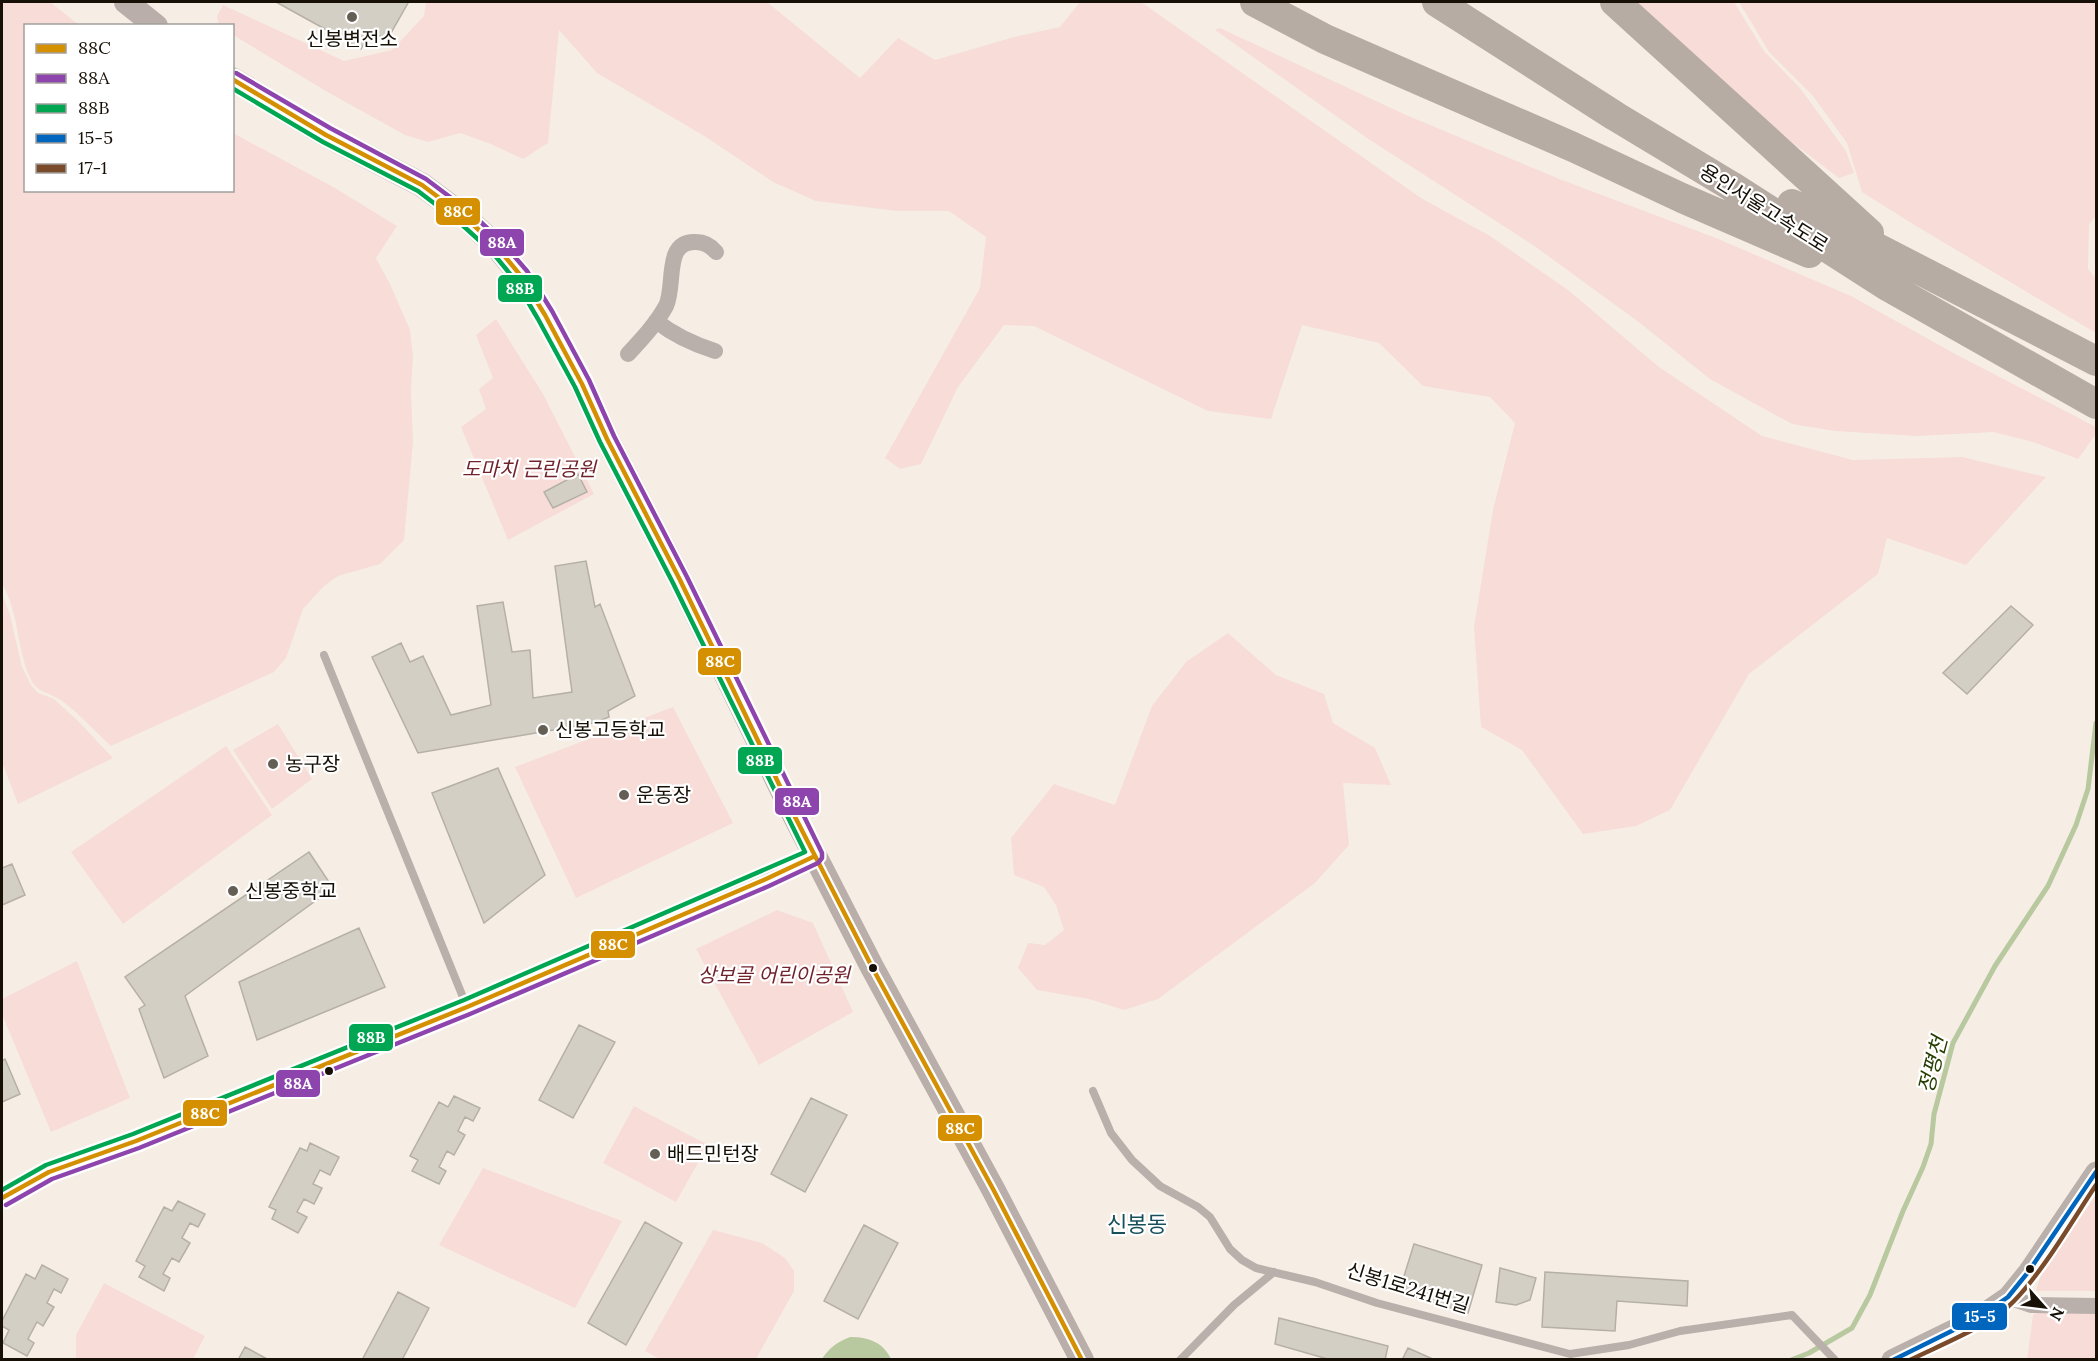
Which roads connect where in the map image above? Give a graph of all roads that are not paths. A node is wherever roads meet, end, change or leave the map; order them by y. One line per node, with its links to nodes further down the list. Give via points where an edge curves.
1 (126, 2): 7 (main road)
2 (1236, 2): 8 (highway)
3 (1255, 2): 8 (highway)
4 (1437, 2): 11 (highway, 용인서울고속도로, via 1731,186)
5 (1467, 2): 11 (highway, 용인서울고속도로, via 1568,70 1804,211)
6 (1615, 2): 11 (highway)
7 (154, 24)
8 (1302, 27): 11 (highway, via 1691,202)
9 (234, 80): 18 (main road, via 326,135 422,185 465,217 521,276 582,384)
10 (716, 252): 12 (street, via 702,242 692,241 676,251 667,304)
11 (1896, 275): 15 (highway, 용인서울고속도로); 16 (highway, 용인서울고속도로, via 2066,388)
12 (656, 321): 13 (street, via 682,339); 14 (street)
13 (715, 351)
14 (628, 354)
15 (2097, 361)
16 (2097, 404)
17 (324, 655): 19 (lane)
18 (815, 855): 19 (street); 26 (main road)
19 (467, 1007): 22 (street, via 136,1141 49,1172)
20 (1093, 1090): 23 (lane, 신봉1로241번길, via 1111,1133 1132,1160 1160,1186 1198,1207 1242,1260)
21 (2097, 1172): 24 (street)
22 (2, 1198)
23 (1274, 1272): 27 (lane); 28 (lane, 신봉1로241번길, via 1570,1354 1629,1345 1680,1331 1791,1315)
24 (2008, 1298): 25 (street, via 2031,1305); 29 (street, via 1976,1319)
25 (2097, 1306)
26 (1082, 1359)
27 (1180, 1359)
28 (1835, 1359)
29 (1892, 1359)

